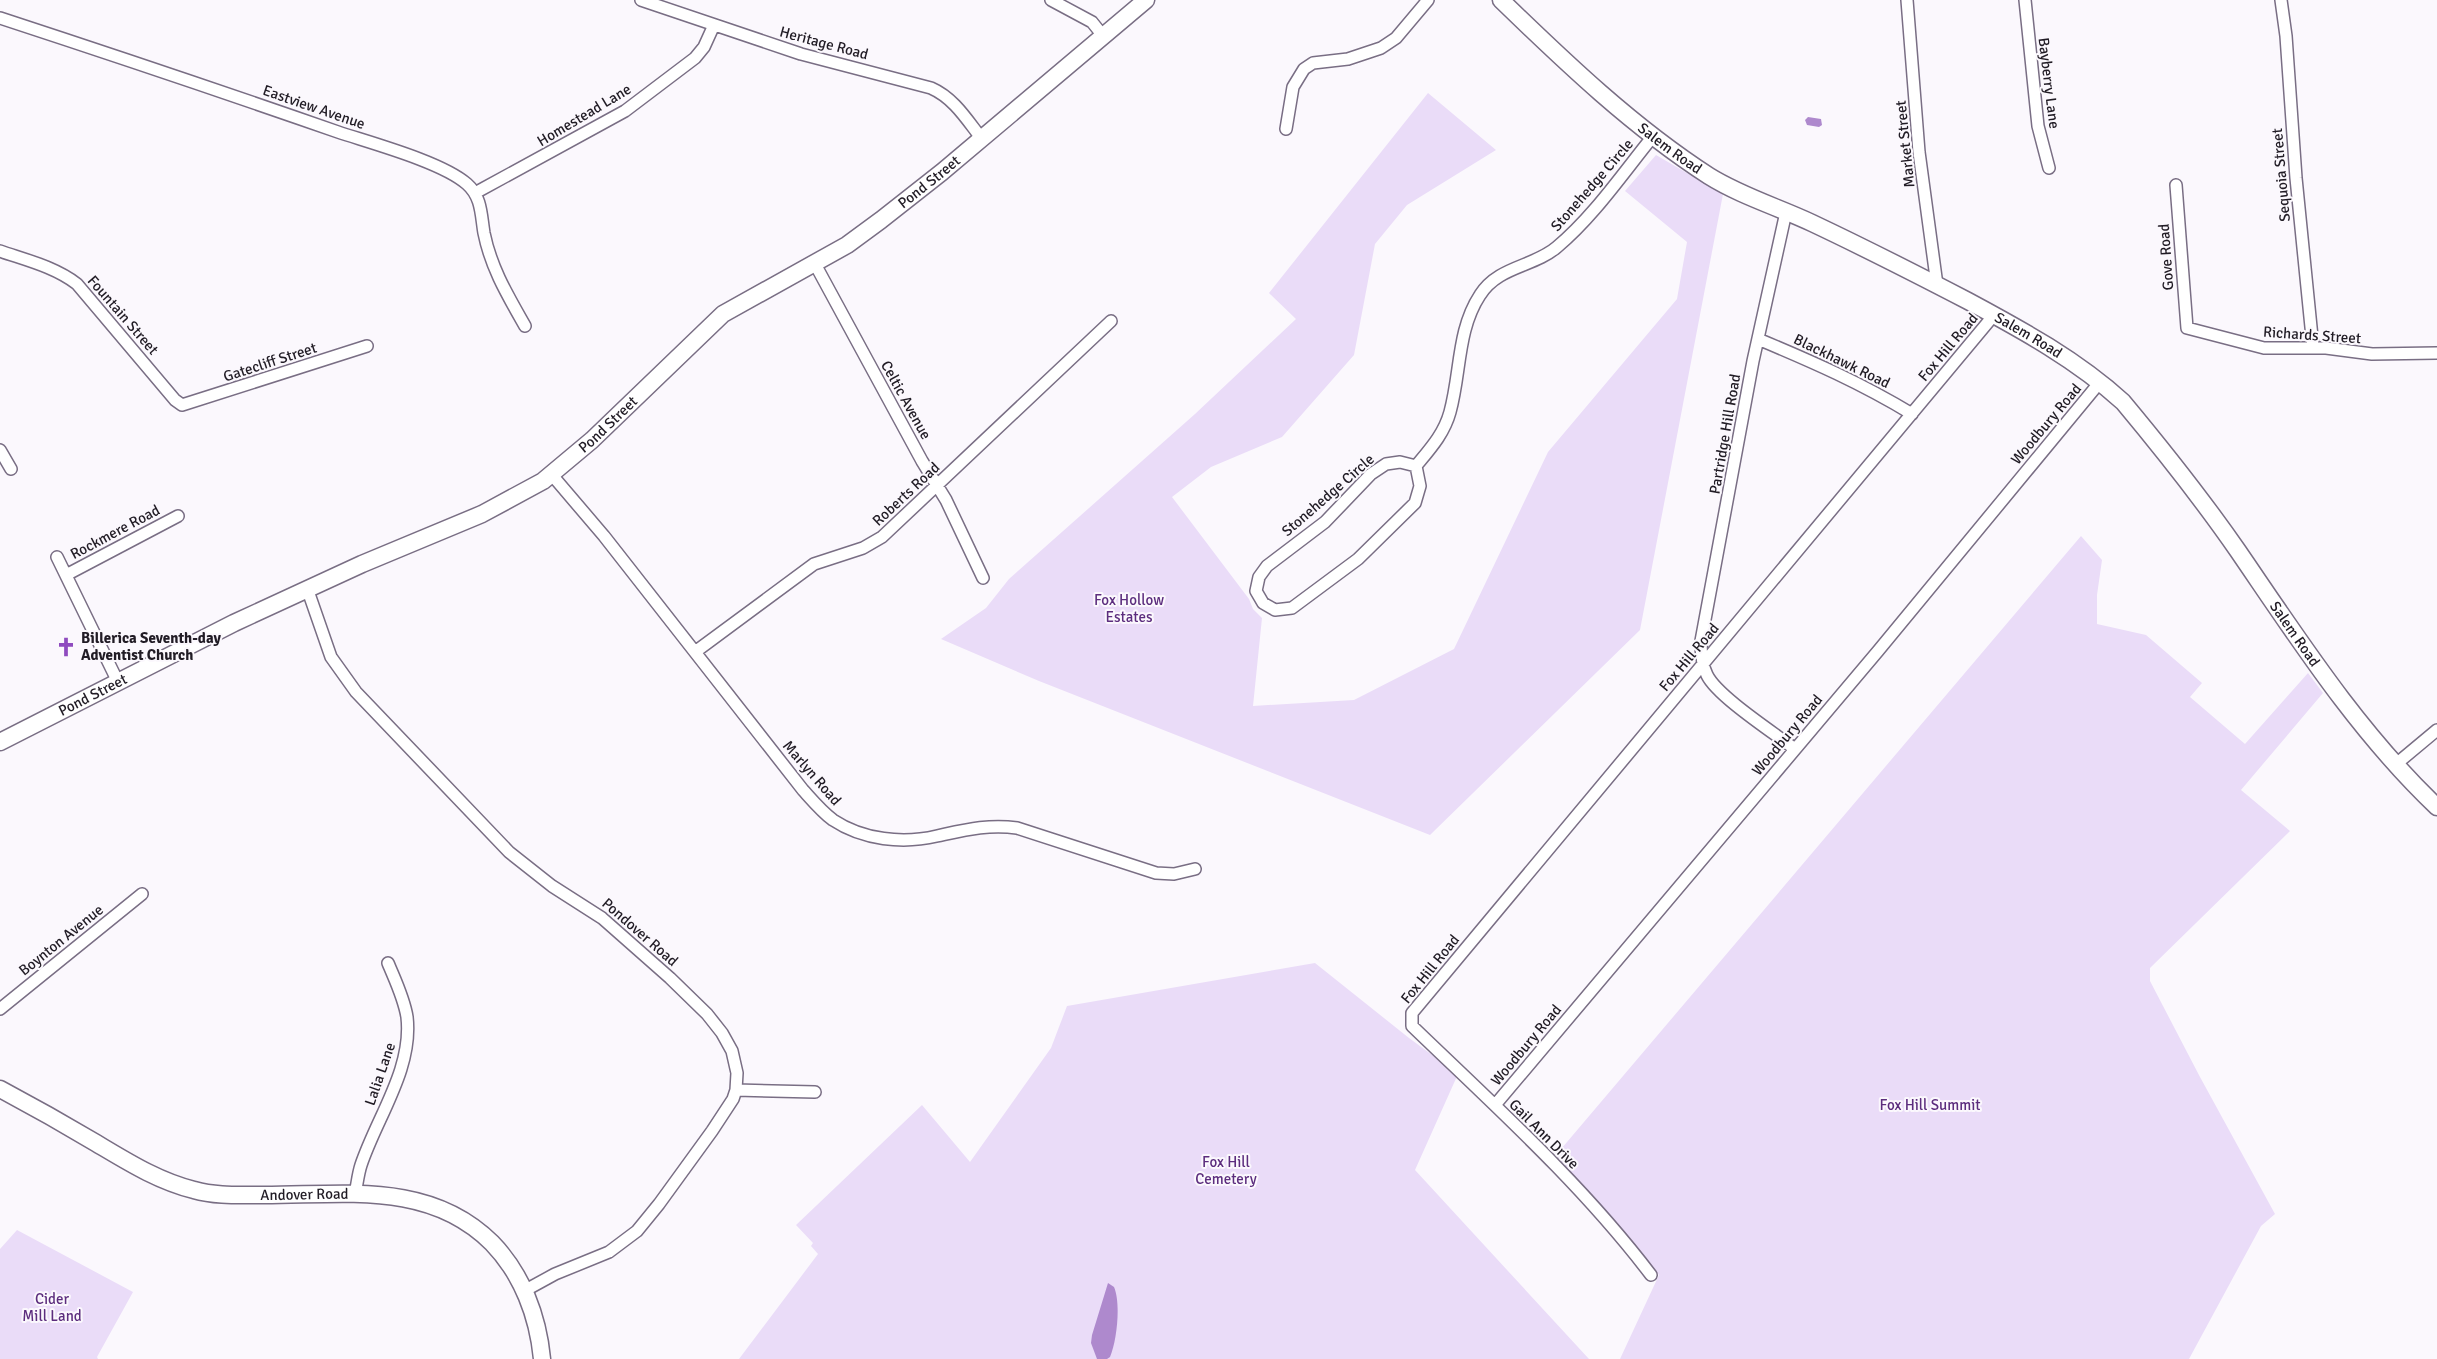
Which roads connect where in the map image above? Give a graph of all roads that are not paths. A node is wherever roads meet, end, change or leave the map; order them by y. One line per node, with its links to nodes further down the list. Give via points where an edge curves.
1 (641, 0): 10 (street, Heritage Road)
2 (1051, 0): 11 (street, via 1092,22)
3 (1146, 0): 11 (main road, Pond Street)
4 (1428, 0): 12 (street, via 1396,38 1381,48 1348,59 1313,63 1304,69 1293,87)
5 (1501, 0): 13 (main road, Salem Road, via 1595,88)
6 (1907, 0): 21 (street, Market Street, via 1919,152)
7 (2025, 0): 15 (street, Bayberry Lane, via 2038,126)
8 (2281, 0): 28 (street, Sequoia Street)
9 (0, 18): 17 (street, Eastview Avenue, via 432,165 467,184)
10 (714, 25): 14 (street, Heritage Road, via 801,54 932,88 952,102); 17 (street, Homestead Lane, via 695,58 624,111)
11 (1104, 37): 14 (main road, Pond Street)
12 (1286, 129)
13 (1654, 135): 18 (main road, Salem Road, via 1709,176); 34 (street, Stonehedge Circle, via 1574,232 1554,250 1503,274 1480,294 1462,336 1450,412 1439,439)
14 (982, 139): 20 (main road, Pond Street, via 881,220)
15 (2049, 168)
16 (2176, 185): 25 (street, Gove Road)
17 (475, 193): 24 (street, via 500,283)
18 (1786, 212): 21 (main road, Salem Road); 26 (street, Partridge Hill Road)
19 (0, 251): 31 (street, Fountain Street, via 69,277)
20 (814, 264): 36 (main road, Pond Street, via 723,314); 37 (street, Celtic Avenue)
21 (1937, 285): 22 (main road, Salem Road)
22 (1994, 315): 30 (main road, Salem Road, via 2083,368); 32 (street, Fox Hill Road)
23 (1111, 321): 37 (street, Roberts Road)
24 (525, 326)
25 (2187, 328): 28 (street, Richards Street, via 2264,348)
26 (1758, 339): 32 (street, Blackhawk Road, via 1827,367); 44 (street, Partridge Hill Road, via 1701,641)
27 (367, 346): 31 (street, Gatecliff Street)
28 (2313, 348): 29 (street, Richards Street, via 2372,354)
29 (2437, 353)
30 (2100, 382): 48 (street, Woodbury Road); 49 (main road, Salem Road, via 2122,402 2194,489 2317,666)
31 (182, 405)
32 (1912, 414): 44 (street, Fox Hill Road)
33 (0, 450): 35 (street)
34 (1416, 466): 34 (street, Stonehedge Circle, via 1420,486 1414,503 1358,559 1292,608 1276,610 1263,603 1256,591 1259,577 1267,566 1324,522 1386,464 1400,462)
35 (11, 469)
36 (552, 475): 42 (main road, Pond Street, via 482,514); 43 (street, Marlyn Road)
37 (938, 486): 41 (street, Celtic Avenue); 43 (street, Roberts Road, via 882,537 863,548 827,558 809,567)
38 (178, 516): 40 (street, Rockmere Road)
39 (57, 557): 40 (street)
40 (66, 575): 45 (street)
41 (983, 578)
42 (307, 588): 45 (main road, Pond Street); 57 (street, Pondover Road, via 328,650 348,684 509,852 612,925 706,1014 732,1052 737,1072)
43 (695, 652): 51 (street, Marlyn Road, via 803,790 831,818 849,829 890,840 908,841 971,828 1002,826 1156,873 1174,874)
44 (1704, 663): 48 (street, via 1707,676 1736,705); 55 (street, Fox Hill Road, via 1412,1012)
45 (118, 682): 47 (main road, Pond Street)
46 (2437, 730): 49 (street)
47 (0, 742)
48 (1795, 749): 59 (street, Woodbury Road)
49 (2395, 765): 50 (main road, Salem Road)
50 (2437, 807)
51 (1195, 869)
52 (142, 894): 54 (street, Boynton Avenue)
53 (388, 963): 60 (street, Lalia Lane, via 405,1006 406,1047 360,1167)
54 (0, 1009)
55 (1410, 1021): 59 (street, Gail Ann Drive)
56 (0, 1089): 60 (main road, Andover Road, via 142,1171 178,1186 235,1195)
57 (736, 1090): 58 (street); 62 (street, via 712,1131 631,1237 595,1259 554,1274)
58 (816, 1092)
59 (1495, 1105): 61 (street, Gail Ann Drive, via 1603,1215)
60 (355, 1194): 62 (main road, Andover Road, via 421,1201 451,1213 497,1248)
61 (1651, 1275)
62 (524, 1291): 63 (main road, Andover Road, via 538,1334)
63 (542, 1359)

